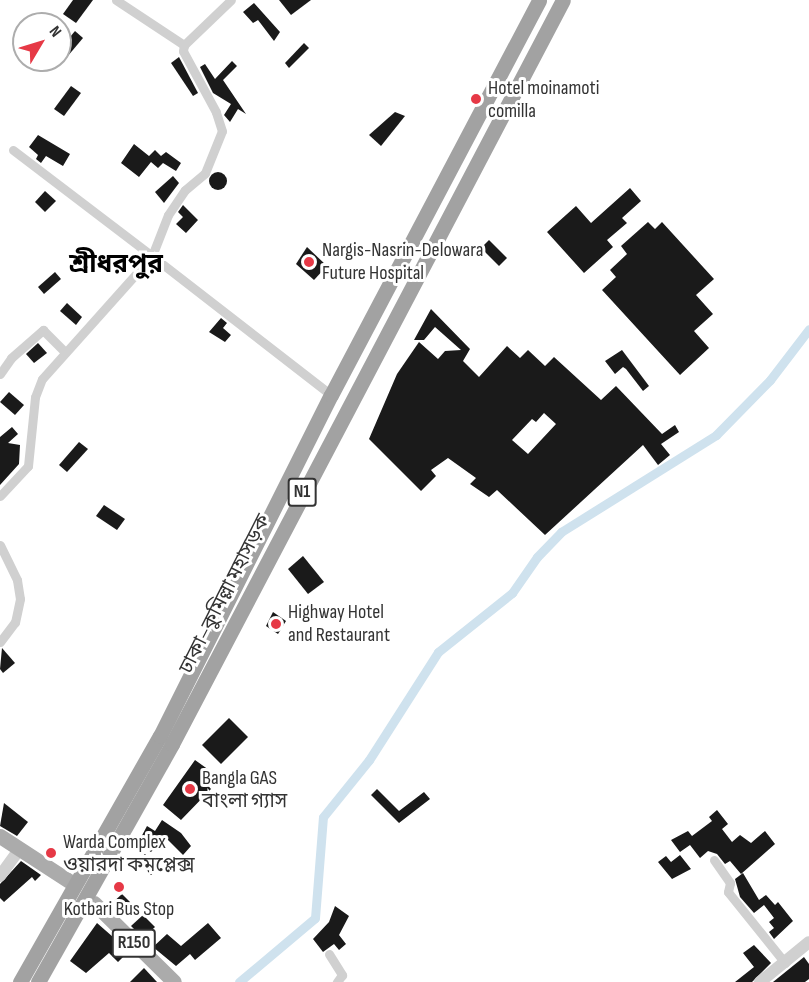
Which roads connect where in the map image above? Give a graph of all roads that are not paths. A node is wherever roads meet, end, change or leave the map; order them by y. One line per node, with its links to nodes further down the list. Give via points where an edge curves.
1 (116, 0): 5 (street)
2 (231, 0): 5 (street)
3 (539, 0): 10 (highway, N1)
4 (563, 0): 14 (highway, ঢাকা–কুমিল্লা মহাসড়ক / N1)
5 (184, 45): 7 (street, via 183,51 222,131 205,173 185,189 168,214)
6 (13, 150): 7 (street)
7 (152, 256): 8 (street); 10 (street)
8 (64, 351): 9 (street, via 43,330 16,353); 11 (street, via 42,379 35,397 27,466)
9 (0, 374)
10 (331, 395): 14 (highway, N1)
11 (0, 496)
12 (0, 545): 13 (street, via 17,580 20,599 15,622)
13 (0, 642)
14 (175, 722): 19 (highway, via 160,720); 20 (highway, via 186,733 182,744); 25 (highway, N1); 26 (highway, ঢাকা–কুমিল্লা মহাসড়ক / N1)
15 (0, 836): 16 (main road)
16 (19, 850): 18 (street); 19 (main road)
17 (714, 860): 23 (street, via 730,883 728,892)
18 (0, 876)
19 (69, 881): 24 (highway)
20 (94, 903): 27 (highway); 28 (main road, R150)
21 (809, 942): 23 (street)
22 (329, 954): 29 (street, via 342,975)
23 (785, 963): 30 (street)
24 (12, 982)
25 (20, 982)
26 (38, 982)
27 (48, 982)
28 (174, 982)
29 (337, 982)
30 (760, 982)

